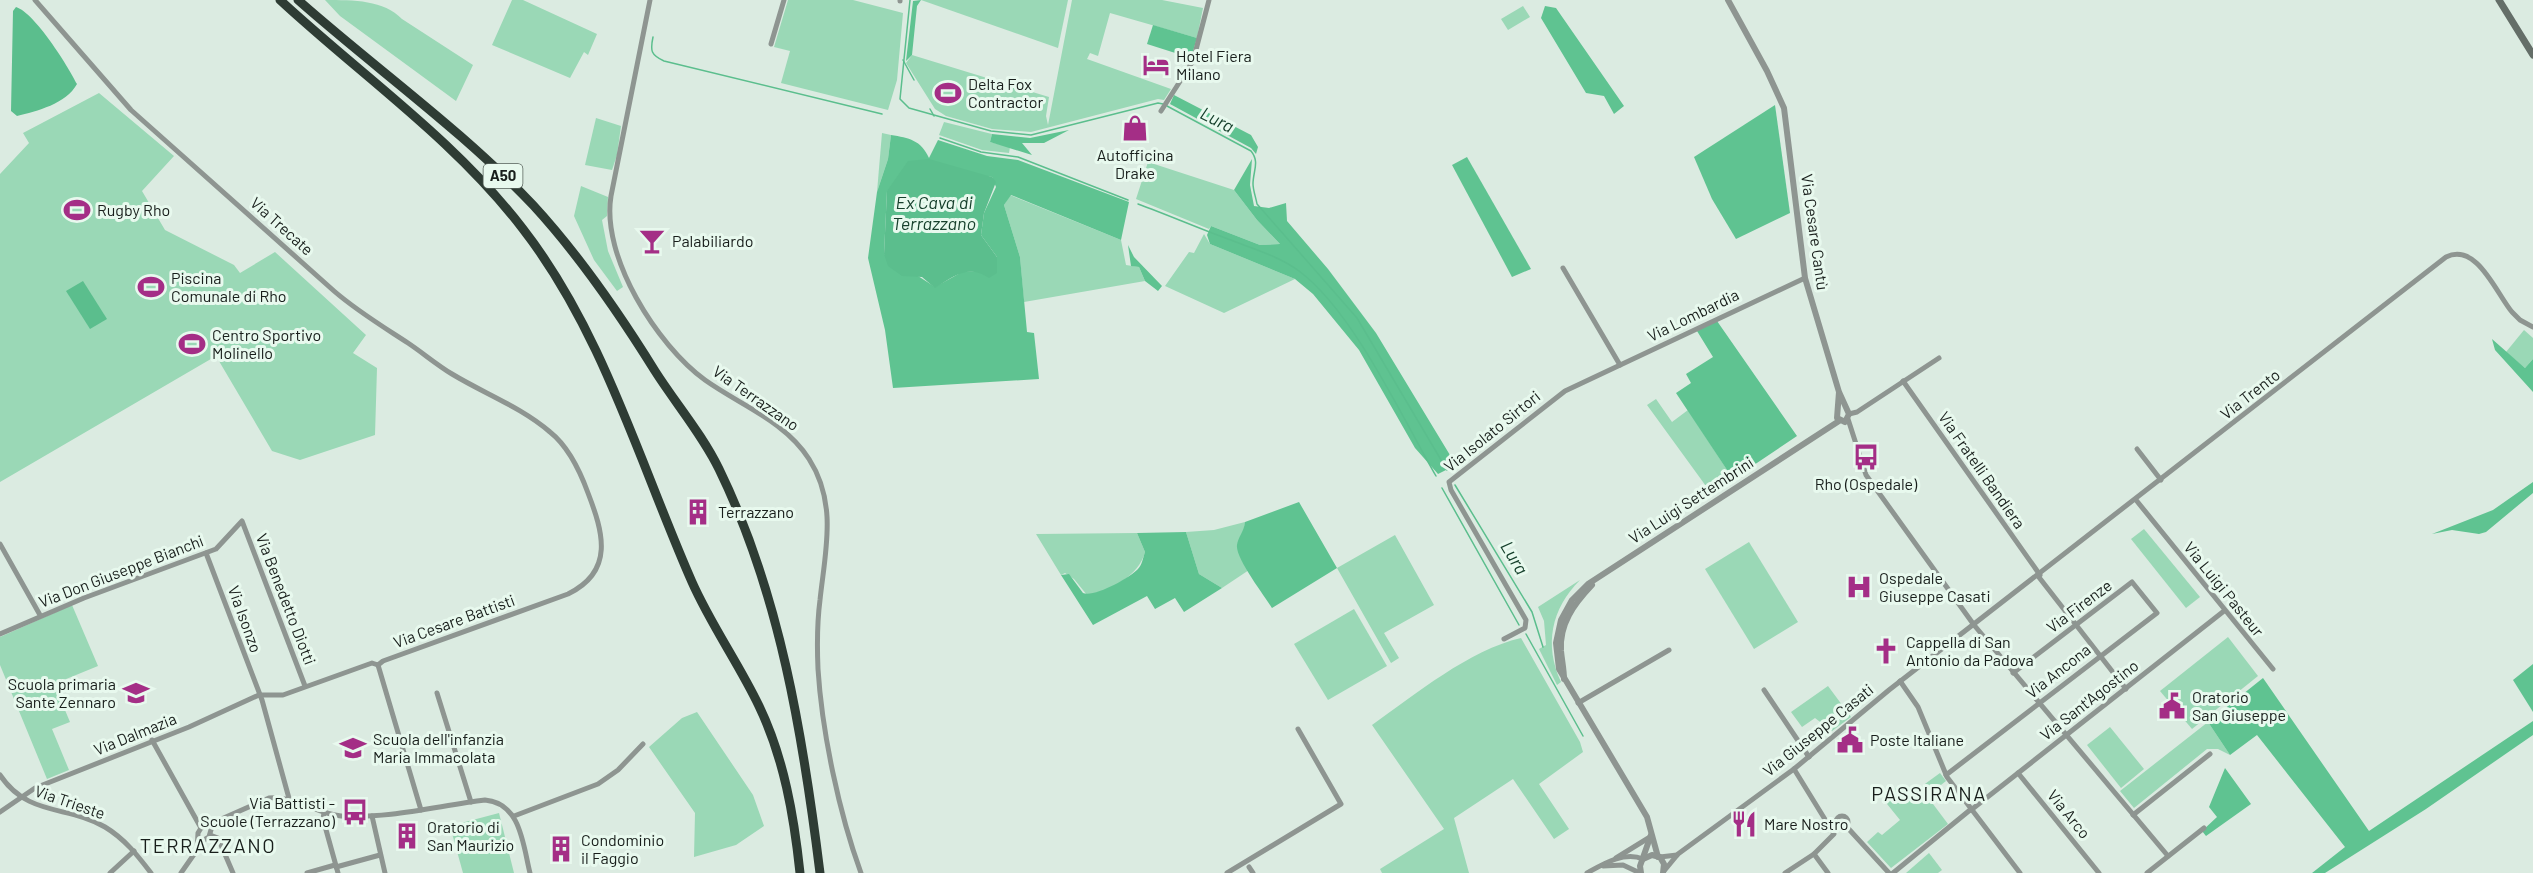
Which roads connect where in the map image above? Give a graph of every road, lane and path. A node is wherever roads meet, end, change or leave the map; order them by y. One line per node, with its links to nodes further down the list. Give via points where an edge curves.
1 (35, 0): 20 (street, Via Trecate, via 131,110 348,303 450,373 494,394)
2 (280, 0): 94 (highway, A50, via 423,123 479,177 525,230 563,289 603,366 716,630 770,731 793,814)
3 (298, 0): 95 (highway, A50, via 476,150 550,224 626,323 707,448 731,497 769,599 805,764)
4 (650, 0): 96 (street, Via Terrazzano, via 611,196 613,235 631,285 667,343 703,378 787,434 808,458 820,483 829,526 819,612 821,700 847,830)
5 (784, 0): 9 (street)
6 (1209, 0): 11 (street, via 1193,61)
7 (1728, 0): 13 (street, Via Cesare Cantù, via 1784,108)
8 (2499, 0): 10 (main road)
9 (771, 44)
10 (2533, 55)
11 (1161, 111)
12 (1563, 268): 16 (street)
13 (1805, 278): 16 (street, Via Lombardia); 19 (street, Via Cesare Cantù)
14 (2533, 327): 22 (street, Via Trento, via 2512,312 2472,257 2450,255)
15 (1939, 358): 18 (street)
16 (1620, 365): 17 (street, Via Lombardia)
17 (1593, 378): 34 (street, Via Isolato Sirtori, via 1550,400 1448,484 1526,620 1525,628)
18 (1904, 381): 19 (street); 27 (street, Via Fratelli Bandiera)
19 (1843, 416): 32 (street, Via Cesare Cantù, via 1869,480); 46 (street, Via Luigi Settembrini, via 1599,578 1576,601 1566,621 1561,647 1564,680)
20 (547, 429): 37 (street, Via Cesare Battisti, via 574,462 601,526 602,553 594,572 568,594)
21 (2137, 449): 22 (street)
22 (2161, 480): 23 (street, Via Trento)
23 (2136, 500): 27 (street, Via Trento); 29 (street, Via Luigi Pasteur)
24 (242, 521): 26 (street, Via Don Giuseppe Bianchi, via 220,547); 41 (street, Via Benedetto Diotti)
25 (0, 544): 30 (street)
26 (206, 553): 30 (street, Via Don Giuseppe Bianchi); 45 (street, Via Isonzo)
27 (2039, 575): 31 (street, Via Fratelli Bandiera); 32 (street, Via Trento)
28 (2132, 582): 31 (street, Via Firenze); 36 (street, Via Ancona, via 2157,613)
29 (2224, 611): 38 (street, Via Luigi Pasteur); 42 (street, Via Sant'Agostino)
30 (40, 615): 33 (street, Via Don Giuseppe Bianchi)
31 (2077, 624): 36 (street, Via Fratelli Bandiera); 39 (street, Via Firenze)
32 (1974, 625): 39 (street, Via Cesare Cantù); 40 (street, Via Giuseppe Casati)
33 (0, 634)
34 (1504, 639)
35 (1669, 650): 46 (street)
36 (2100, 655): 42 (street, Via Fratelli Bandiera); 47 (street, Via Ancona)
37 (378, 665): 41 (street, Via Dalmazia, via 372,663); 61 (street, Via Cesare Battisti)
38 (2273, 669)
39 (2013, 673): 47 (street, Via Cesare Cantù)
40 (1900, 681): 53 (street, Via Giuseppe Casati); 57 (street, via 1918,707)
41 (305, 686): 45 (street, Via Dalmazia, via 283,695)
42 (2126, 689): 49 (street, Via Sant'Agostino)
43 (1764, 690): 53 (street)
44 (437, 693): 60 (street)
45 (260, 695): 50 (street, Via Dalmazia); 59 (street, Via Isonzo)
46 (1578, 703): 72 (street, Via Luigi Settembrini, via 1647,817)
47 (2039, 704): 49 (street, Via Cesare Cantù); 57 (street, Via Ancona)
48 (1298, 729): 97 (street, via 1341,804)
49 (2067, 735): 55 (street, Via Sant'Agostino); 65 (street, Via Cesare Cantù)
50 (152, 741): 58 (street, Via Dalmazia, via 35,788); 71 (street)
51 (643, 744): 67 (street, via 598,784)
52 (2210, 754): 65 (street)
53 (1809, 757): 54 (street, Via Giuseppe Casati)
54 (1794, 769): 68 (street); 76 (street, Via Giuseppe Casati)
55 (2018, 773): 62 (street, Via Sant'Agostino); 104 (street, Via Arco)
56 (0, 775): 58 (street, Via Trieste)
57 (1946, 775): 62 (street)
58 (20, 798): 63 (street, Via Dalmazia); 75 (street, Via Trieste, via 104,826)
59 (290, 802): 64 (street); 71 (street, via 269,798 231,813)
60 (471, 802): 61 (street); 67 (street, via 494,802)
61 (421, 810): 66 (street)
62 (1970, 810): 102 (street, Via Sant'Agostino); 103 (street)
63 (0, 812)
64 (324, 813): 66 (street); 84 (street)
65 (2133, 815): 79 (street, Via Cesare Cantù)
66 (372, 816): 78 (street)
67 (514, 816): 93 (street)
68 (1827, 822): 69 (street); 73 (street)
69 (1840, 824): 73 (street); 102 (street)
70 (2204, 828): 79 (street)
71 (207, 830): 74 (street); 74 (street, via 198,831); 90 (street, via 218,838)
72 (1651, 834): 80 (street, Via Luigi Settembrini); 81 (street); 82 (street)
73 (1834, 834): 77 (street)
74 (202, 838): 89 (street)
75 (134, 851): 87 (street); 88 (street, Via Trieste)
76 (1678, 854): 80 (street, Via Giuseppe Casati); 86 (street, Via Giuseppe Casati)
77 (1814, 854): 100 (street); 101 (street)
78 (380, 855): 84 (street); 92 (street)
79 (2168, 856): 105 (street)
80 (1659, 857): 81 (street); 86 (street, Via Luigi Settembrini)
81 (1643, 859): 82 (street); 99 (street)
82 (1610, 861): 85 (street)
83 (1249, 867): 98 (street)
84 (336, 868): 91 (street)
85 (1590, 871): 99 (street, via 1617,864)
86 (1664, 872)
87 (110, 873)
88 (151, 873)
89 (181, 873)
90 (232, 873)
91 (307, 873)
92 (385, 873)
93 (530, 873)
94 (800, 873)
95 (820, 873)
96 (861, 873)
97 (1227, 873)
98 (1253, 873)
99 (1641, 873)
100 (1785, 873)
101 (1828, 873)
102 (1891, 873)
103 (2020, 873)
104 (2099, 873)
105 (2147, 873)

